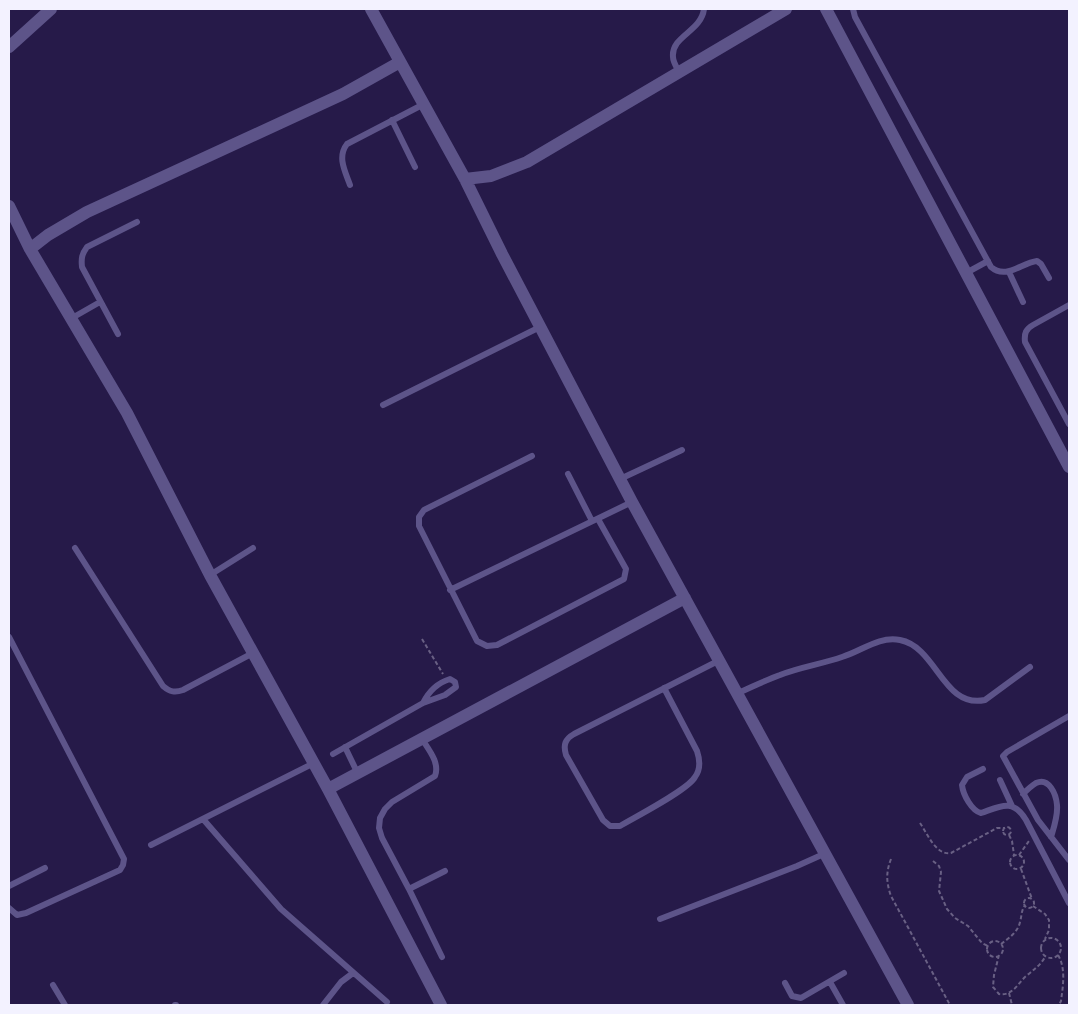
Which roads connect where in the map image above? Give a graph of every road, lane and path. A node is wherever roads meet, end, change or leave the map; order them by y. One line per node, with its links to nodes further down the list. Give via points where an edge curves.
1 (51, 9): 7 (street)
2 (372, 9): 8 (street)
3 (704, 9): 9 (lane, via 703,18 697,26 674,49 673,58)
4 (786, 9): 9 (street)
5 (826, 9): 20 (street)
6 (853, 9): 18 (lane)
7 (10, 45)
8 (400, 62): 10 (street); 17 (street, via 343,94 87,212)
9 (679, 72): 13 (street, via 527,162 490,176)
10 (424, 104): 11 (lane); 13 (street)
11 (392, 120): 12 (lane); 14 (lane, via 346,144 342,150 341,158)
12 (415, 167)
13 (465, 179): 26 (street)
14 (350, 185)
15 (9, 206): 17 (street)
16 (136, 222): 22 (lane, via 83,252 82,267)
17 (30, 249): 25 (street)
18 (988, 261): 19 (lane, via 995,270); 20 (lane)
19 (1009, 272): 21 (lane, via 1037,262); 23 (lane)
20 (966, 273): 32 (street)
21 (1049, 278)
22 (100, 302): 25 (lane); 27 (lane)
23 (1023, 302)
24 (1069, 305): 29 (lane, via 1033,325 1024,335)
25 (72, 318): 39 (street, via 127,413)
26 (540, 327): 28 (lane); 34 (street)
27 (118, 334)
28 (383, 404)
29 (1069, 424)
30 (682, 450): 34 (lane)
31 (532, 456): 40 (lane, via 421,513 419,526)
32 (1069, 467)
33 (568, 474): 36 (lane)
34 (620, 479): 35 (street)
35 (632, 502): 36 (lane); 41 (street)
36 (595, 520): 40 (lane); 40 (lane, via 626,569 624,580 497,645 487,646 477,641)
37 (75, 548): 44 (lane, via 169,691 183,690)
38 (253, 548): 39 (lane)
39 (210, 575): 44 (street)
40 (450, 590)
41 (685, 598): 45 (street); 52 (street)
42 (9, 637): 84 (lane, via 124,860 120,870 26,914 17,915)
43 (422, 639): 47 (path)
44 (253, 653): 55 (street)
45 (720, 660): 48 (lane); 49 (street)
46 (1030, 668): 49 (lane, via 985,700 968,701 954,692 913,645 888,639 838,658 781,674)
47 (446, 680): 50 (lane, via 430,692); 50 (lane, via 455,682 454,690)
48 (664, 688): 48 (lane, via 574,734 565,742 566,755 603,820 610,826 620,826 685,788 698,772 700,758)
49 (738, 693): 69 (street)
50 (423, 703): 53 (lane)
51 (1069, 716): 60 (lane, via 1004,754)
52 (422, 739): 57 (street); 79 (lane, via 436,764 436,776 388,806 379,823 382,838)
53 (345, 747): 54 (lane); 57 (lane)
54 (333, 754)
55 (314, 764): 59 (street); 62 (lane)
56 (983, 769): 61 (lane, via 967,777 962,785 976,811 982,813 999,806)
57 (358, 774): 59 (street)
58 (1000, 780): 61 (lane)
59 (328, 789): 102 (street)
60 (1023, 794): 67 (lane); 67 (lane, via 1037,782 1050,785 1057,805)
61 (1012, 806): 65 (lane, via 1023,814)
62 (203, 819): 68 (lane); 93 (lane, via 281,910)
63 (920, 823): 64 (path, via 945,854 997,828)
64 (1005, 828): 66 (path, via 1010,830); 66 (path, via 1004,833)
65 (1034, 834): 71 (path); 81 (lane)
66 (1009, 835): 70 (path)
67 (1051, 837): 73 (lane)
68 (151, 845)
69 (826, 853): 85 (lane); 104 (street)
70 (1014, 855): 71 (path); 76 (path, via 1010,866 1015,870)
71 (1019, 855): 76 (path, via 1024,860)
72 (891, 859): 105 (path, via 887,887)
73 (1069, 860)
74 (933, 861): 88 (path, via 941,872 939,891 951,915)
75 (45, 868): 78 (lane)
76 (1021, 869): 80 (path)
77 (445, 871): 79 (lane)
78 (9, 886)
79 (409, 889): 91 (lane)
80 (1032, 898): 82 (path, via 1026,899); 83 (path)
81 (1069, 903)
82 (1024, 906): 83 (path); 87 (path, via 1019,926)
83 (1033, 906): 86 (path, via 1050,920)
84 (9, 908)
85 (660, 919)
86 (1044, 940): 90 (path, via 1052,938 1059,942 1061,949); 92 (path, via 1040,946)
87 (1001, 944): 88 (path, via 996,941); 89 (path, via 1003,950)
88 (988, 946): 89 (path, via 990,955)
89 (999, 955): 98 (path, via 993,987 999,994)
90 (1058, 955): 92 (path); 107 (path, via 1063,973)
91 (442, 957)
92 (1045, 957): 98 (path)
93 (353, 973): 99 (lane); 101 (lane)
94 (844, 974): 95 (lane)
95 (830, 982): 96 (lane, via 801,998 792,996); 103 (lane)
96 (785, 984)
97 (53, 985): 100 (lane)
98 (1009, 993): 106 (path)
99 (387, 1002)
100 (65, 1005)
101 (322, 1005)
102 (440, 1005)
103 (843, 1005)
104 (908, 1005)
105 (950, 1005)
106 (1012, 1005)
107 (1059, 1005)

